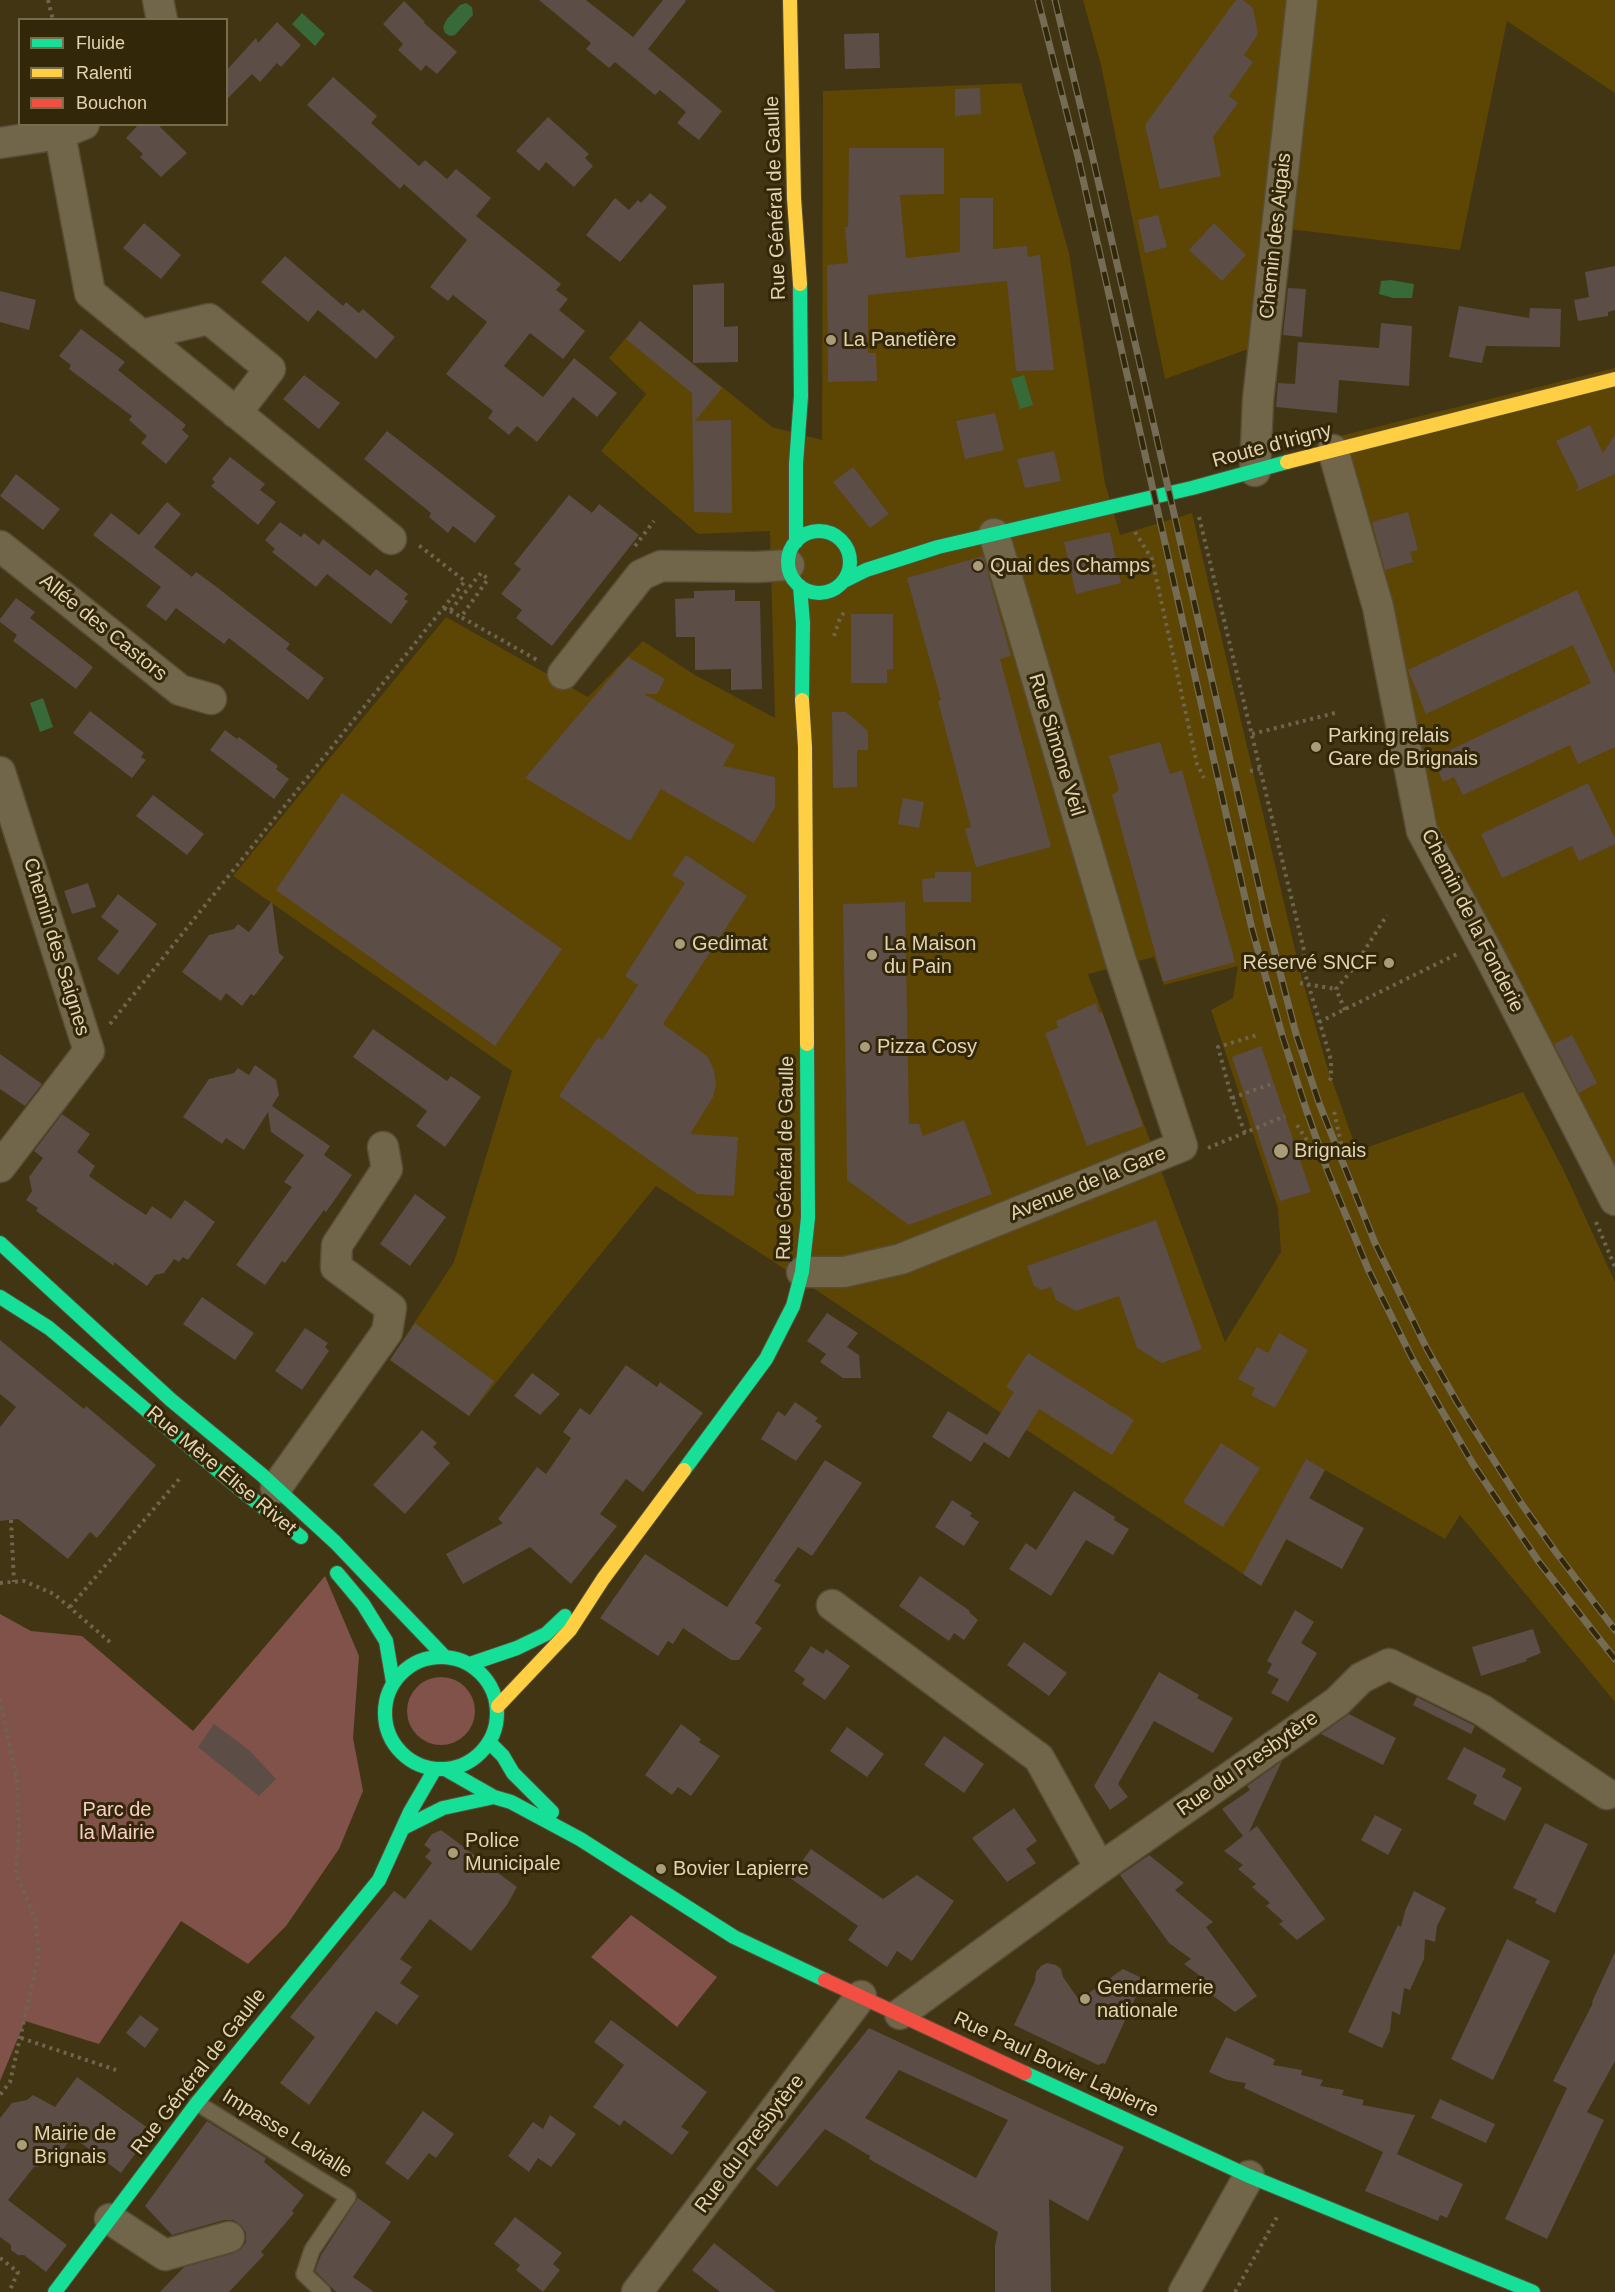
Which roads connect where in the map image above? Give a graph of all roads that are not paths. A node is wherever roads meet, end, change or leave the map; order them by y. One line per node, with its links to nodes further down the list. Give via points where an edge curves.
1 (158, 0): 4 (street)
2 (790, 0): 9 (main road, Rue Général de Gaulle)
3 (1302, 0): 13 (street, Chemin des Aigais, via 1258,400)
4 (162, 18)
5 (72, 129): 6 (street); 7 (street, via 90,292)
6 (0, 143)
7 (141, 335): 10 (street); 10 (street, via 209,319 270,369)
8 (1615, 379): 11 (main road, Route d'Irigny)
9 (801, 396): 12 (main road, Rue Général de Gaulle); 21 (main road, Rue Général de Gaulle)
10 (236, 413): 16 (street)
11 (1333, 450): 13 (main road, Route d'Irigny); 32 (street, Chemin de la Fonderie, via 1378,607 1422,831)
12 (811, 463)
13 (1254, 471): 15 (main road, Route d'Irigny)
14 (831, 531): 18 (main road); 21 (main road, via 811,532); 22 (main road, via 849,554 848,573)
15 (994, 534): 19 (main road, Route d'Irigny); 29 (street, Rue Simone Veil)
16 (391, 540)
17 (0, 546): 26 (street, Allée des Castors, via 180,690)
18 (864, 547)
19 (938, 547): 20 (main road, Route d'Irigny); 22 (main road, Route d'Irigny, via 866,570)
20 (879, 550)
21 (795, 564): 22 (main road, via 817,593); 25 (street, via 661,566 641,575); 27 (main road, Rue Général de Gaulle, via 803,624 801,691)
22 (839, 585): 23 (main road)
23 (824, 606)
24 (816, 637): 27 (main road, Rue Général de Gaulle)
25 (563, 674)
26 (211, 699)
27 (805, 747): 34 (main road, Rue Général de Gaulle, via 808,1218)
28 (0, 772): 31 (street, Chemin des Saignes, via 89,1051)
29 (1119, 955): 34 (street, Avenue de la Gare, via 1182,1146 901,1259 844,1272)
30 (383, 1147): 36 (street, Rue Mère Élise Rivet, via 387,1169 337,1245 336,1267 391,1308 387,1332)
31 (0, 1167)
32 (1615, 1200)
33 (0, 1243): 36 (main road, Rue Mère Élise Rivet, via 171,1400)
34 (802, 1272): 39 (main road, Rue Général de Gaulle, via 793,1306 766,1359)
35 (0, 1297): 37 (main road, Rue Mère Élise Rivet, via 49,1328)
36 (276, 1488): 41 (main road, Rue Mère Élise Rivet, via 335,1542)
37 (308, 1543)
38 (324, 1559): 43 (main road, via 363,1604 386,1641)
39 (603, 1579): 42 (main road, Rue Général de Gaulle, via 546,1634); 44 (main road, Rue Général de Gaulle, via 570,1630)
40 (832, 1605): 54 (street, via 1039,1758)
41 (444, 1656): 42 (main road); 43 (main road, via 415,1662)
42 (470, 1664): 44 (main road, via 493,1689)
43 (393, 1682): 46 (main road, via 386,1700 385,1719 391,1738)
44 (498, 1706): 45 (main road)
45 (489, 1742): 47 (main road, via 478,1756 462,1765); 53 (main road, via 533,1796)
46 (402, 1753): 47 (main road, via 412,1761); 48 (main road)
47 (440, 1769): 50 (main road); 52 (main road, Rue Général de Gaulle, via 410,1812)
48 (400, 1774)
49 (1607, 1794): 54 (street, Rue du Presbytère, via 1482,1710 1389,1664 1361,1678 1337,1702)
50 (495, 1797): 52 (main road, via 443,1808); 53 (main road)
51 (397, 1806): 55 (main road, Rue Général de Gaulle, via 387,1845)
52 (405, 1827): 55 (main road, Rue Général de Gaulle, via 379,1880)
53 (580, 1839): 56 (main road, Rue Paul Bovier Lapierre, via 734,1937)
54 (1100, 1868): 57 (street, Rue du Presbytère)
55 (355, 1906): 58 (main road, Rue Général de Gaulle)
56 (861, 1996): 57 (main road, Rue Paul Bovier Lapierre); 64 (street, Rue du Presbytère)
57 (900, 2013): 59 (main road, Rue Paul Bovier Lapierre)
58 (197, 2103): 60 (main road, Rue Général de Gaulle); 63 (lane, Impasse Lavialle, via 348,2197 312,2250 304,2274)
59 (1249, 2176): 65 (street); 66 (main road, Rue Paul Bovier Lapierre)
60 (110, 2218): 61 (street, via 165,2255); 62 (main road, Rue Général de Gaulle)
61 (229, 2237)
62 (55, 2292)
63 (323, 2292)
64 (637, 2292)
65 (1184, 2292)
66 (1533, 2292)

